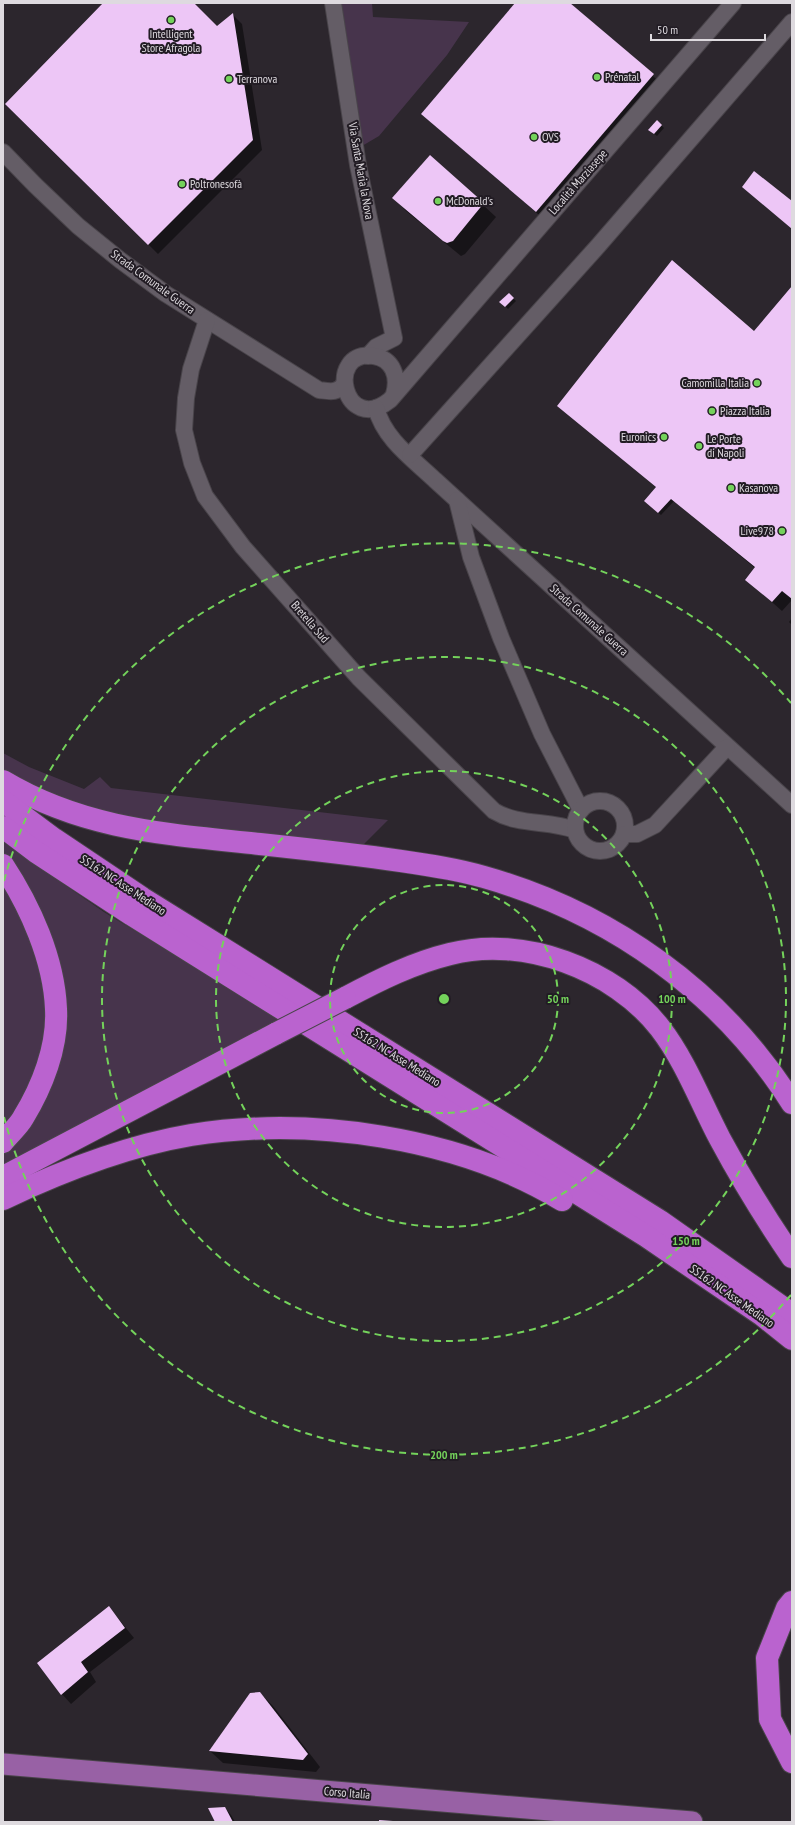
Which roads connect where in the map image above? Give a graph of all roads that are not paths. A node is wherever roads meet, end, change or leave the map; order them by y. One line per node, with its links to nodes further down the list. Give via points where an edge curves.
1 (333, 3): 6 (street, Via Santa Maria la Nova, via 358,165 394,338 376,346)
2 (733, 3): 7 (street, Località Marziasepe)
3 (792, 22): 12 (street, via 598,246)
4 (3, 152): 5 (street, Strada Comunale Guerra, via 78,226 166,294)
5 (207, 320): 9 (street, Strada Comunale Guerra, via 319,390 335,391); 20 (street, Bretella Sud, via 191,369 184,430 192,463 205,496 223,521 248,553 360,678 494,811 513,820)
6 (368, 356): 8 (street, via 382,358); 9 (street, via 355,360 350,365 344,377)
7 (422, 362): 8 (street, via 411,366); 10 (street, Località Marziasepe)
8 (392, 367): 10 (street, via 397,380)
9 (344, 384): 11 (street, via 354,404)
10 (394, 394): 11 (street, via 387,403)
11 (376, 408): 12 (street, Strada Comunale Guerra, via 387,434)
12 (410, 455): 13 (street, Strada Comunale Guerra)
13 (457, 500): 14 (street, Strada Comunale Guerra); 18 (street, via 471,557 501,638 542,734)
14 (727, 747): 17 (street, Strada Comunale Guerra); 21 (street, via 655,825 637,834)
15 (3, 781): 23 (highway, via 51,805 93,820 130,829 345,852 433,865 482,876 532,892 602,924 681,978 734,1027)
16 (3, 801): 28 (highway, SS162 NC Asse Mediano, via 142,898 660,1221)
17 (792, 805)
18 (581, 810): 20 (street, via 575,821); 21 (street, via 598,801 613,804 624,817)
19 (3, 827): 29 (highway, SS162 NC Asse Mediano, via 36,852 132,915 646,1236)
20 (575, 830): 21 (street, via 583,845 598,852 615,847)
21 (625, 834)
22 (3, 865): 24 (highway, via 36,928 50,967 56,1010 52,1048 40,1086 22,1120)
23 (792, 1103)
24 (3, 1142)
25 (3, 1177): 27 (highway, bridge, via 387,976 420,962 452,953 486,949 519,951 545,955 575,965 606,980 624,993 659,1027 689,1074 740,1175)
26 (3, 1199): 29 (highway, via 97,1160 191,1135 295,1128 363,1133 429,1146 487,1165 540,1187 713,1293)
27 (792, 1257)
28 (792, 1314)
29 (762, 1315): 30 (highway, SS162 NC Asse Mediano)
30 (792, 1339)
31 (792, 1602): 32 (highway, via 787,1608 767,1658 770,1719)
32 (792, 1762)
33 (3, 1764): 34 (main road, Corso Italia)
34 (692, 1822)

